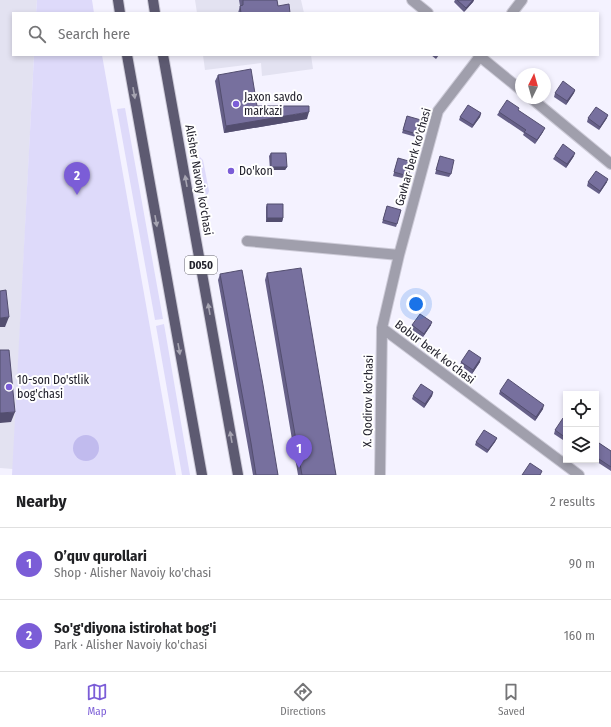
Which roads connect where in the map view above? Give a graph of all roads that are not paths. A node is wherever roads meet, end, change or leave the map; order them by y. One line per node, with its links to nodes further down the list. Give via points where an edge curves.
1 (118, 0): 5 (main road)
2 (153, 0): 6 (main road)
3 (412, 0): 7 (street)
4 (522, 0): 8 (street)
5 (120, 12)
6 (155, 12)
7 (427, 12)
8 (513, 12)
9 (127, 56): 18 (main road, one-way to 18)
10 (163, 56): 19 (main road, Alisher Navoiy ko'chasi / D050, one-way to 10)
11 (480, 56): 12 (street); 16 (street, Gavhar berk ko'chasi, via 438,111)
12 (515, 85)
13 (538, 104): 14 (street)
14 (611, 164)
15 (247, 241): 16 (street)
16 (399, 255): 17 (street, Bobur berk ko'chasi)
17 (382, 328): 20 (street, X. Qodirov ko'chasi); 21 (street, Bobur berk ko'chasi)
18 (202, 475)
19 (238, 475)
20 (380, 475)
21 (579, 475)

